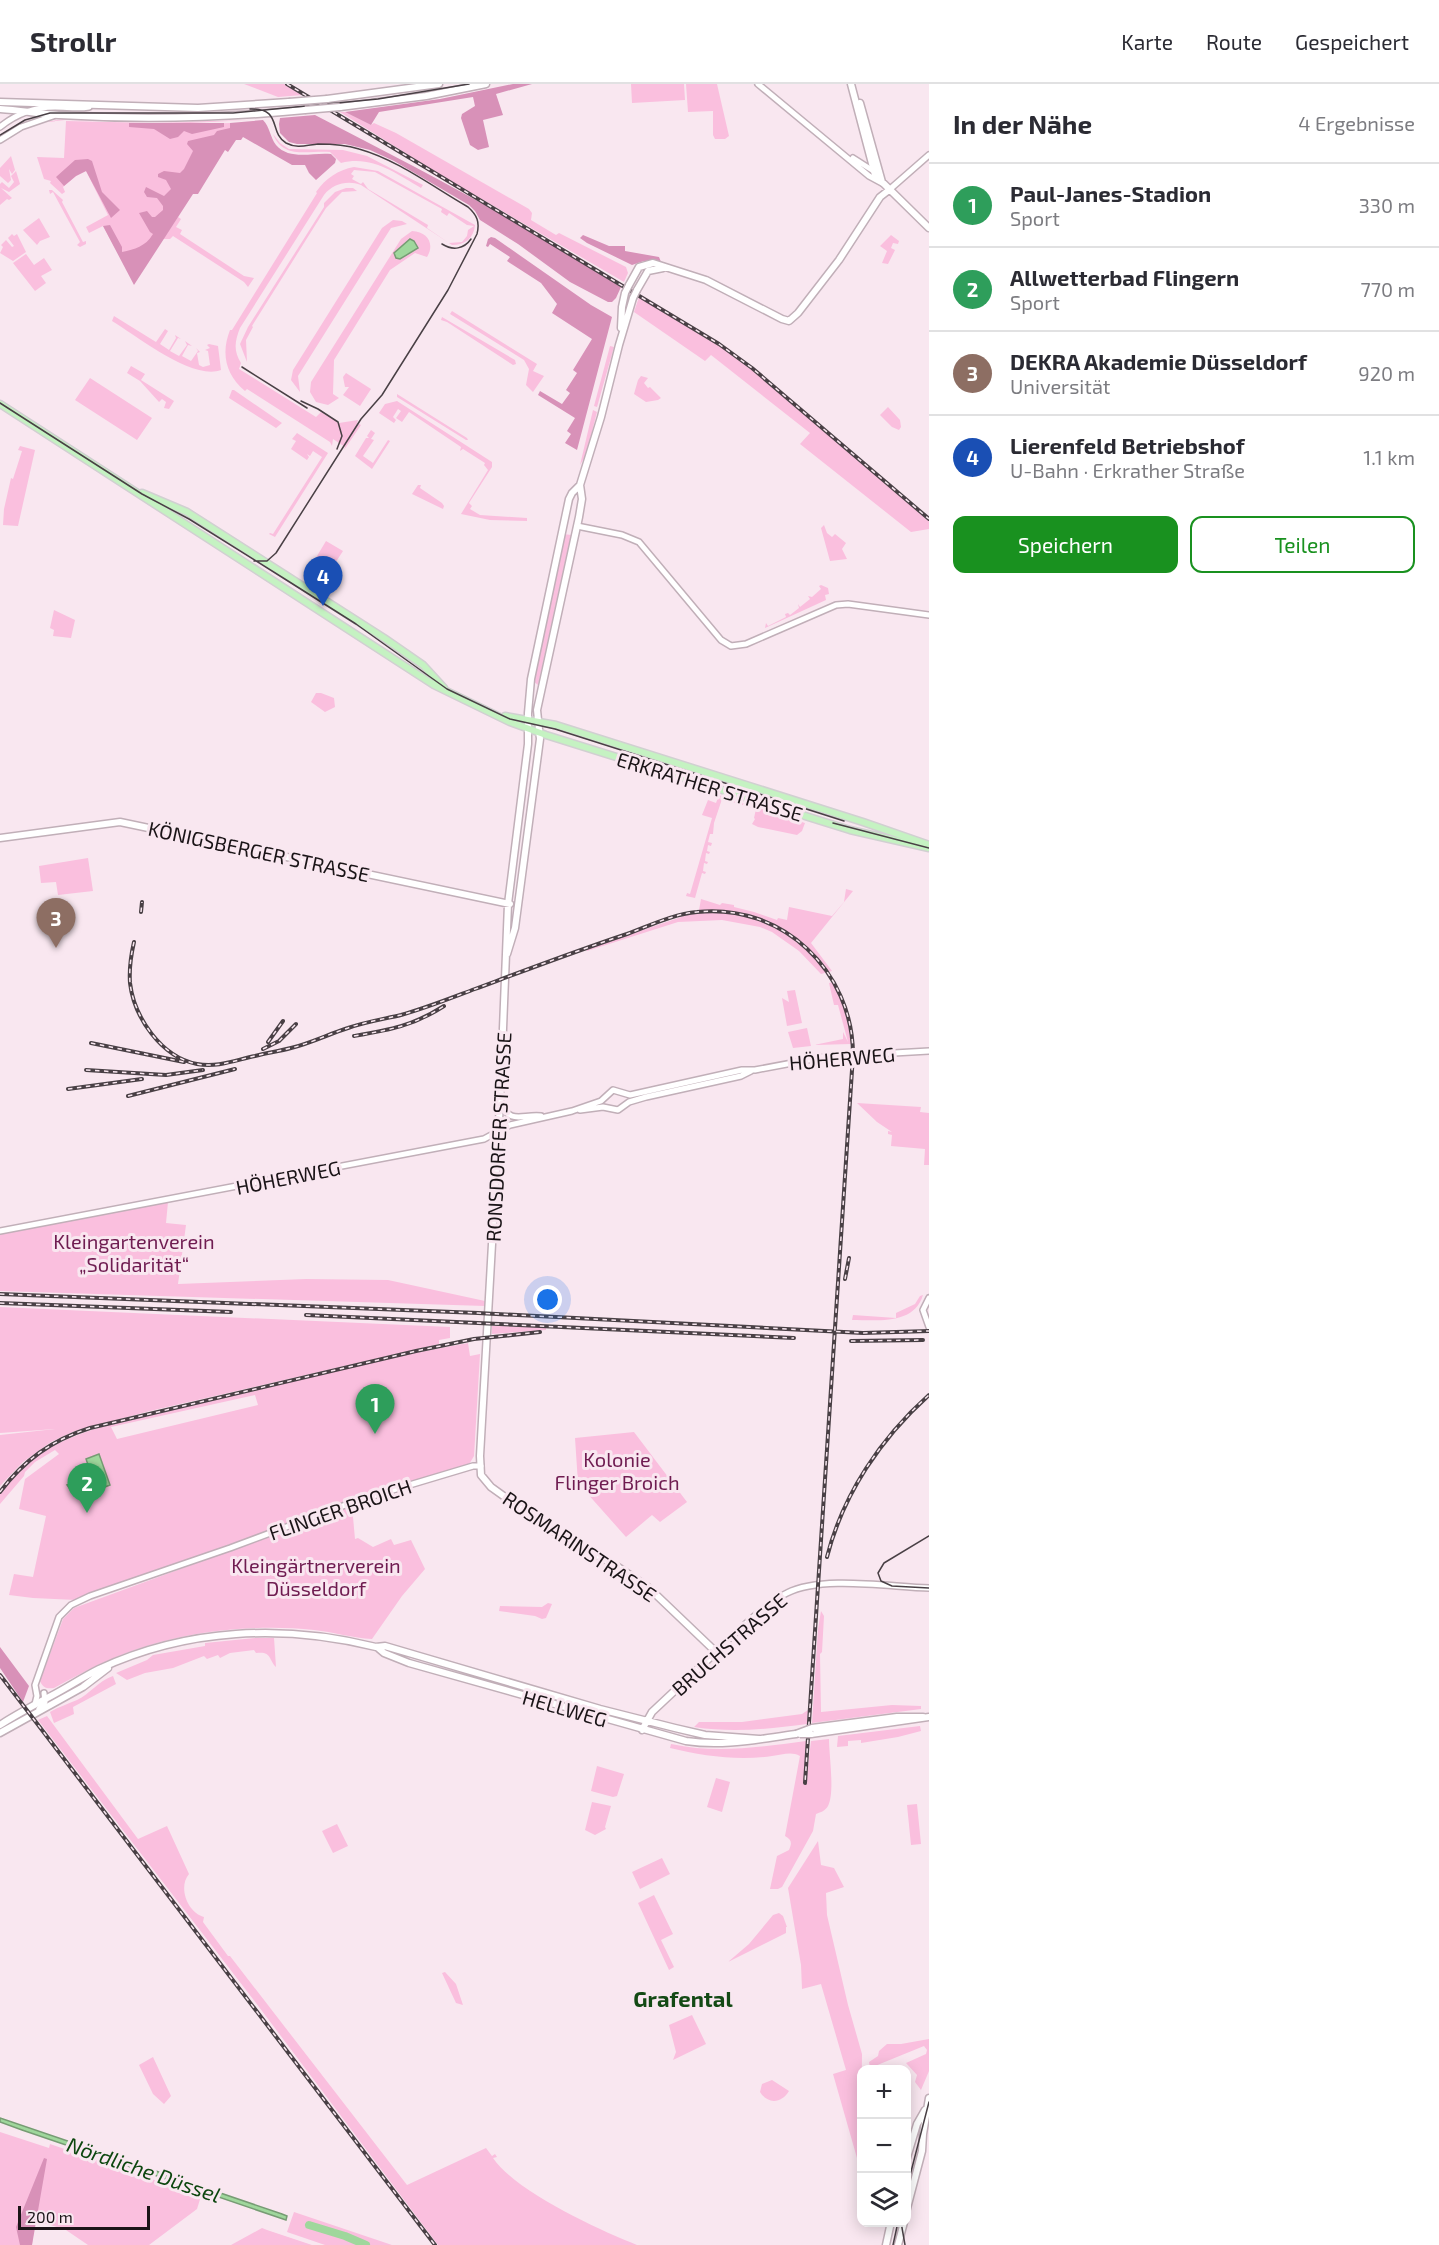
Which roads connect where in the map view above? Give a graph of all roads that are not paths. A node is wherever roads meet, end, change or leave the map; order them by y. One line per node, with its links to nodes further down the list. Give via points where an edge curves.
1 (439, 84): 7 (main road, bridge, via 216,108)
2 (486, 84): 11 (main road, bridge, via 340,107 208,118)
3 (758, 84): 14 (street)
4 (853, 84): 16 (main road); 17 (main road)
5 (0, 102): 6 (main road)
6 (94, 106): 7 (main road); 9 (street)
7 (146, 107): 11 (main road, via 143,114)
8 (0, 109): 9 (main road)
9 (29, 111): 10 (main road); 12 (street)
10 (57, 115): 11 (main road); 13 (street, via 21,127)
11 (111, 117)
12 (0, 126)
13 (0, 140)
14 (843, 153): 16 (street); 17 (street)
15 (929, 155): 18 (street)
16 (869, 165): 17 (main road)
17 (882, 183): 18 (main road)
18 (889, 190): 19 (main road); 20 (main road, via 791,320 706,280)
19 (929, 228)
20 (667, 268): 21 (main road, RONSDORFER STRASSE, bridge, via 654,268 644,276); 21 (main road, RONSDORFER STRASSE, bridge, via 650,263 635,270 625,293)
21 (620, 340): 23 (main road, RONSDORFER STRASSE)
22 (0, 404): 24 (main road, ERKRATHER STRASSE)
23 (580, 485): 25 (main road, RONSDORFER STRASSE, via 582,499); 25 (main road, RONSDORFER STRASSE, via 569,499)
24 (134, 490): 27 (main road, ERKRATHER STRASSE, via 393,659); 27 (main road, ERKRATHER STRASSE, via 187,512 423,664)
25 (570, 526): 26 (street, via 639,542 721,640 731,646 746,644 836,605); 28 (main road, RONSDORFER STRASSE); 29 (main road, RONSDORFER STRASSE)
26 (929, 615)
27 (445, 688): 30 (main road, ERKRATHER STRASSE)
28 (530, 690): 29 (main road, via 537,688); 31 (main road, RONSDORFER STRASSE)
29 (540, 694): 32 (main road, RONSDORFER STRASSE)
30 (495, 713): 31 (main road, ERKRATHER STRASSE); 33 (main road, ERKRATHER STRASSE)
31 (525, 721): 32 (main road, ERKRATHER STRASSE); 33 (main road, RONSDORFER STRASSE); 34 (main road)
32 (537, 722): 34 (main road, RONSDORFER STRASSE); 39 (main road, ERKRATHER STRASSE)
33 (529, 729): 34 (main road, ERKRATHER STRASSE); 35 (main road, RONSDORFER STRASSE)
34 (539, 736): 36 (main road, RONSDORFER STRASSE); 40 (main road, ERKRATHER STRASSE)
35 (527, 754): 36 (main road, via 531,760); 37 (main road, RONSDORFER STRASSE)
36 (537, 757): 38 (main road, RONSDORFER STRASSE)
37 (521, 796): 38 (main road); 43 (main road, RONSDORFER STRASSE)
38 (531, 798): 44 (main road, RONSDORFER STRASSE)
39 (891, 831): 40 (main road, via 859,824); 42 (main road, ERKRATHER STRASSE)
40 (858, 832): 42 (main road, ERKRATHER STRASSE)
41 (0, 838): 45 (main road, KÖNIGSBERGER STRASSE, via 120,822)
42 (929, 847)
43 (514, 852): 44 (main road); 45 (main road, RONSDORFER STRASSE)
44 (524, 854): 46 (main road, RONSDORFER STRASSE)
45 (508, 904): 46 (main road, KÖNIGSBERGER STRASSE); 47 (main road, RONSDORFER STRASSE)
46 (517, 905): 47 (main road, RONSDORFER STRASSE)
47 (506, 955): 52 (main road, RONSDORFER STRASSE)
48 (929, 1051): 49 (street, HÖHERWEG, via 824,1057)
49 (755, 1070): 50 (street, HÖHERWEG); 53 (street, HÖHERWEG)
50 (625, 1095): 51 (street, HÖHERWEG, via 613,1090); 53 (street)
51 (605, 1099): 54 (street); 55 (street, HÖHERWEG)
52 (500, 1103): 56 (street, via 511,1117); 57 (main road, RONSDORFER STRASSE)
53 (625, 1104): 54 (street, HÖHERWEG, via 618,1110)
54 (609, 1108): 55 (street, HÖHERWEG)
55 (572, 1111): 56 (street, HÖHERWEG)
56 (546, 1117): 57 (street, HÖHERWEG, via 510,1125)
57 (498, 1132): 58 (street, HÖHERWEG, via 489,1138 419,1152); 61 (main road, RONSDORFER STRASSE)
58 (0, 1231)
59 (929, 1298): 60 (street, via 923,1307)
60 (929, 1327)
61 (481, 1466): 64 (main road, ROSMARINSTRASSE, via 497,1491 548,1528 649,1588); 68 (street, FLINGER BROICH, via 356,1500 80,1600 59,1617 37,1680)
62 (929, 1588): 64 (street, BRUCHSTRASSE, via 855,1584 797,1589 778,1598)
63 (376, 1647): 65 (main road, HELLWEG); 66 (main road, HELLWEG, via 310,1634 250,1633 191,1640); 67 (main road, HELLWEG)
64 (716, 1652): 72 (main road, BRUCHSTRASSE)
65 (413, 1655): 67 (main road); 72 (main road, HELLWEG)
66 (115, 1662): 68 (main road, HELLWEG); 69 (main road, HELLWEG, via 88,1684)
67 (410, 1664): 74 (main road, HELLWEG)
68 (41, 1699): 69 (street); 71 (street, HELLWEG, via 41,1708); 73 (main road, HELLWEG)
69 (56, 1702): 71 (main road, HELLWEG)
70 (928, 1718): 75 (main road); 75 (main road, via 877,1720)
71 (23, 1720): 73 (main road, HELLWEG)
72 (647, 1720): 74 (main road, BRUCHSTRASSE); 78 (main road, HELLWEG, via 705,1735)
73 (4, 1725): 76 (main road)
74 (642, 1730): 78 (main road, HELLWEG, via 706,1743)
75 (828, 1730): 77 (main road, bridge); 77 (main road, HELLWEG, bridge)
76 (0, 1733)
77 (796, 1734): 78 (main road, HELLWEG)
78 (759, 1739)
79 (929, 2098): 80 (main road)
80 (927, 2107): 81 (main road); 82 (main road, via 923,2149)
81 (911, 2143)
82 (911, 2193)
83 (890, 2227): 85 (main road)
84 (903, 2227): 86 (main road)
85 (886, 2245)
86 (898, 2245)

